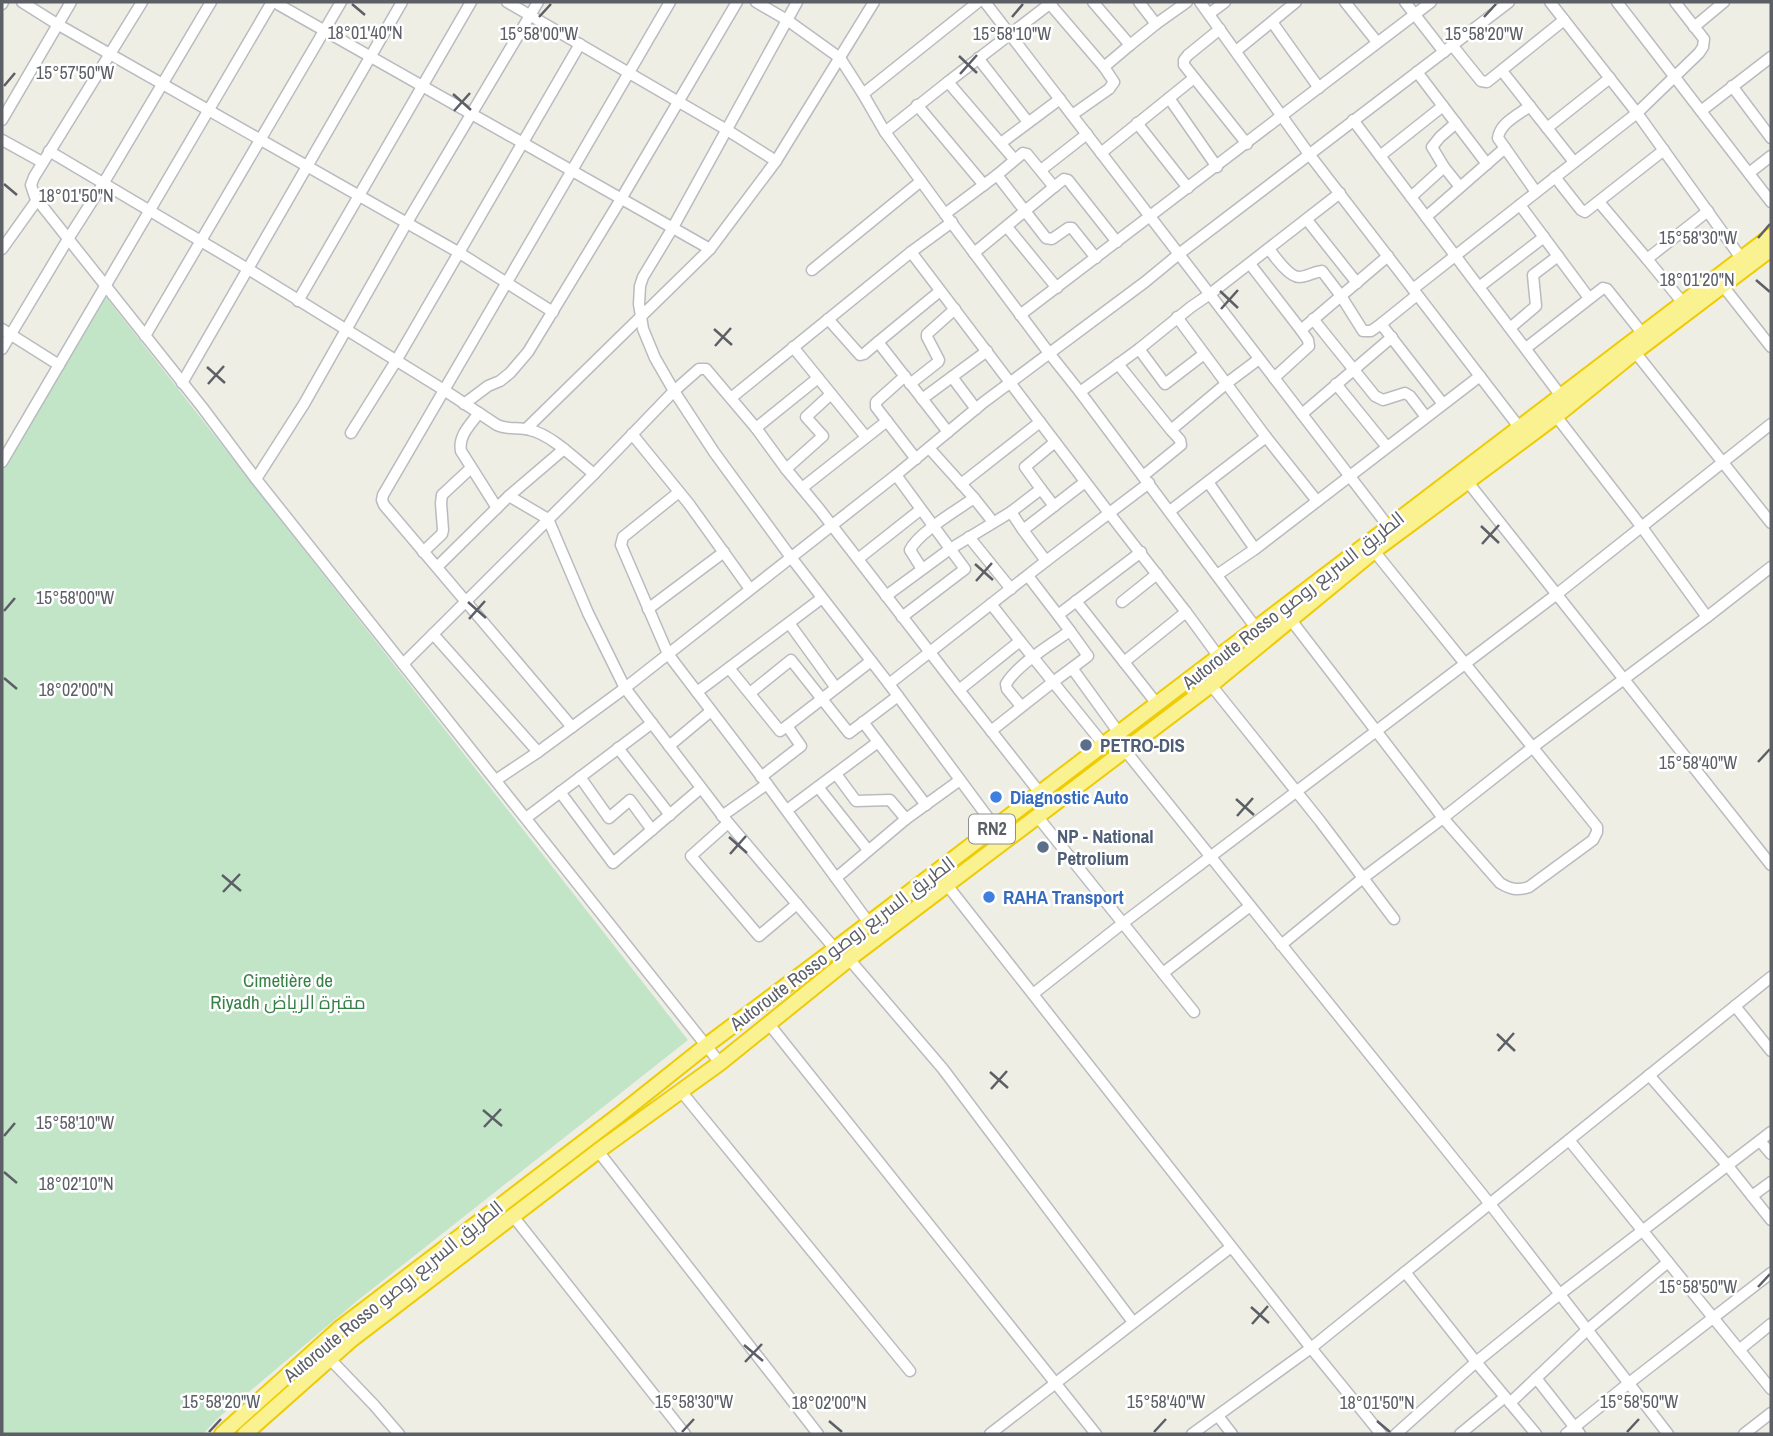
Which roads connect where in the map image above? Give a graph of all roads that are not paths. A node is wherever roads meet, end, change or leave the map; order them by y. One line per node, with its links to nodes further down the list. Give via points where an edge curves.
1 (22, 2): 41 (street)
2 (71, 2): 41 (street)
3 (142, 2): 34 (street)
4 (149, 2): 34 (street)
5 (211, 2): 65 (street)
6 (273, 2): 45 (street); 76 (street)
7 (341, 2): 45 (street)
8 (402, 2): 53 (street)
9 (471, 2): 66 (street)
10 (507, 2): 36 (street)
11 (538, 2): 36 (street)
12 (670, 2): 60 (street)
13 (737, 2): 72 (street)
14 (756, 2): 38 (street)
15 (797, 2): 38 (street)
16 (874, 2): 55 (street)
17 (978, 2): 69 (street)
18 (985, 2): 46 (street)
19 (1093, 2): 49 (street)
20 (1139, 2): 42 (street)
21 (1187, 2): 42 (street)
22 (1200, 2): 35 (street)
23 (1225, 2): 35 (street)
24 (1296, 2): 40 (street)
25 (1345, 2): 47 (street)
26 (1405, 2): 37 (street)
27 (1432, 2): 37 (street)
28 (1509, 2): 50 (street)
29 (1550, 2): 39 (street)
30 (1617, 2): 61 (street)
31 (1675, 2): 43 (street)
32 (1724, 2): 43 (street)
33 (1051, 3): 46 (street); 57 (street)
34 (135, 14): 52 (street)
35 (1209, 14): 44 (street)
36 (530, 15): 48 (street); 79 (street)
37 (1415, 15): 47 (street); 50 (street)
38 (788, 20): 55 (street); 88 (street)
39 (1564, 20): 58 (street); 63 (street)
40 (1272, 22): 51 (street); 68 (street)
41 (57, 24): 52 (street); 82 (street)
42 (1156, 24): 49 (street)
43 (1694, 27): 61 (street, via 1704,39 1703,47)
44 (1220, 29): 51 (street); 62 (street, via 1184,60)
45 (324, 30): 53 (street); 92 (street)
46 (1009, 34): 56 (street); 70 (street)
47 (1377, 42): 68 (street)
48 (580, 44): 60 (street); 94 (street)
49 (1130, 46): 57 (street)
50 (1448, 48): 58 (street, via 1483,82); 59 (street)
51 (1236, 51): 81 (street)
52 (110, 54): 65 (street); 99 (street)
53 (371, 57): 66 (street); 109 (street)
54 (1771, 57): 67 (street)
55 (840, 58): 69 (street); 105 (street)
56 (978, 58): 64 (street); 84 (street)
57 (1104, 68): 80 (street, via 1114,82 1110,89)
58 (1502, 71): 75 (street)
59 (1417, 72): 74 (street); 83 (street)
60 (629, 73): 72 (street); 113 (street)
61 (1674, 76): 77 (street); 78 (street)
62 (1194, 78): 71 (street); 96 (street)
63 (1610, 78): 78 (street); 87 (street)
64 (948, 82): 73 (street); 95 (street)
65 (163, 84): 76 (street); 118 (street)
66 (423, 86): 79 (street); 125 (street)
67 (1732, 86): 77 (street); 91 (street)
68 (1319, 88): 81 (street)
69 (863, 94): 89 (street)
70 (1060, 99): 80 (street); 84 (street)
71 (1169, 99): 85 (street); 110 (street)
72 (677, 102): 88 (street); 127 (street)
73 (917, 105): 89 (street); 119 (street)
74 (1443, 106): 86 (street); 102 (street)
75 (1530, 106): 87 (street); 97 (street, via 1498,133)
76 (209, 110): 92 (street); 132 (street)
77 (1701, 111): 114 (street)
78 (1637, 113): 98 (street); 107 (street)
79 (472, 114): 94 (street); 139 (street)
80 (1072, 116): 90 (street)
81 (1283, 116): 96 (street); 101 (street)
82 (2, 120)
83 (1353, 120): 101 (street); 102 (street)
84 (1028, 122): 95 (street)
85 (1137, 123): 100 (street); 122 (street)
86 (1456, 123): 108 (street); 111 (street, via 1432,147)
87 (1547, 128): 107 (street)
88 (727, 130): 105 (street); 141 (street)
89 (885, 132): 117 (street)
90 (1087, 134): 100 (street); 112 (street)
91 (1771, 138)
92 (259, 139): 109 (street); 145 (street)
93 (2, 140): 106 (street)
94 (522, 142): 113 (street); 151 (street)
95 (1000, 143): 104 (street)
96 (1247, 144): 110 (street)
97 (1505, 148): 108 (street); 123 (street)
98 (1664, 150): 129 (street); 133 (street)
99 (49, 151): 106 (street); 118 (street)
100 (1101, 153): 135 (street)
101 (1309, 153): 124 (street); 154 (street)
102 (1380, 156): 126 (street)
103 (1771, 156): 114 (street)
104 (1014, 159): 112 (street, via 1027,154); 115 (street)
105 (776, 161): 148 (street)
106 (42, 162): 128 (street, via 31,185)
107 (1574, 162): 116 (street)
108 (1487, 164): 121 (street)
109 (307, 167): 125 (street); 162 (street)
110 (1217, 167): 122 (street)
111 (1444, 167): 121 (street); 126 (street)
112 (1041, 170): 120 (street)
113 (572, 171): 127 (street); 164 (street)
114 (1749, 173): 130 (street)
115 (998, 175): 119 (street); 134 (street)
116 (1555, 177): 123 (street); 129 (street, via 1583,212)
117 (921, 181): 137 (street); 163 (street)
118 (103, 184): 132 (street); 144 (street)
119 (984, 185): 137 (street)
120 (1055, 187): 134 (street); 146 (street, via 1068,180)
121 (1460, 187): 136 (street)
122 (1188, 188): 135 (street)
123 (1536, 192): 131 (street)
124 (1340, 193): 138 (street); 156 (street)
125 (358, 196): 139 (street); 175 (street)
126 (1411, 197): 136 (street)
127 (621, 199): 141 (street); 178 (street)
128 (37, 200): 144 (street); 147 (street)
129 (1599, 202): 160 (street)
130 (1771, 202)
131 (1520, 205): 143 (street); 155 (street)
132 (150, 211): 145 (street); 167 (street)
133 (1709, 211): 159 (street); 160 (street)
134 (1025, 212): 140 (street); 158 (street, via 1049,240 1072,228)
135 (1150, 216): 146 (street); 154 (street)
136 (1426, 216): 155 (street)
137 (948, 218): 152 (street); 153 (street)
138 (1307, 220): 149 (street); 165 (street)
139 (406, 224): 151 (street); 188 (street)
140 (1007, 227): 153 (street); 169 (street)
141 (672, 229): 148 (street); 180 (street, via 643,277)
142 (1771, 236): 159 (highway, Autoroute Rosso الطريق السريع روصو / RN2)
143 (1544, 237): 157 (street); 168 (street)
144 (68, 239): 167 (street); 187 (street)
145 (200, 241): 162 (street); 190 (street)
146 (1117, 242): 158 (street)
147 (2, 249)
148 (710, 249): 180 (street)
149 (1269, 249): 161 (street); 173 (street, via 1295,276 1322,271)
150 (1771, 249): 166 (highway, Autoroute Rosso الطريق السريع روصو / RN2)
151 (458, 252): 164 (street); 203 (street)
152 (911, 252): 170 (street); 182 (street)
153 (974, 253): 179 (street)
154 (1179, 254): 172 (street); 200 (street)
155 (1455, 255): 168 (street); 171 (street)
156 (1388, 256): 165 (street); 171 (street)
157 (1558, 256): 174 (street); 185 (street, via 1533,275 1536,306)
158 (1096, 258): 169 (street)
159 (1741, 258): 176 (highway, Autoroute Rosso الطريق السريع روصو / RN2)
160 (1647, 259): 176 (street)
161 (1250, 264): 172 (street); 186 (street)
162 (248, 269): 175 (street); 213 (street)
163 (813, 270)
164 (507, 282): 178 (street); 216 (street)
165 (1357, 283): 173 (street)
166 (1723, 286): 194 (street); 199 (highway, Autoroute Rosso الطريق السريع روصو / RN2)
167 (106, 287): 190 (street); 205 (street)
168 (1479, 287): 185 (street)
169 (1057, 288): 179 (street)
170 (940, 291): 177 (street); 192 (street)
171 (1415, 292): 184 (street); 207 (street)
172 (1210, 294): 181 (street); 202 (street)
173 (1341, 296): 183 (street); 184 (street, via 1363,331)
174 (1589, 298): 189 (street, via 1607,289); 195 (street)
175 (298, 300): 188 (street)
176 (1683, 303): 189 (highway, Autoroute Rosso الطريق السريع روصو / RN2)
177 (954, 309): 198 (street); 211 (street, via 927,334 938,362)
178 (553, 312): 223 (street, via 510,373)
179 (1020, 315): 200 (street)
180 (640, 317): 217 (street, via 646,341); 235 (street)
181 (1177, 317): 197 (street); 201 (street)
182 (828, 319): 192 (street, via 860,355); 193 (street)
183 (1313, 319): 186 (street); 206 (street)
184 (1381, 324): 191 (street)
185 (1510, 328): 195 (street)
186 (1301, 330): 210 (street, via 1309,346)
187 (6, 331): 196 (street); 205 (street)
188 (346, 331): 203 (street); 254 (street)
189 (1642, 333): 220 (highway, Autoroute Rosso الطريق السريع روصو / RN2)
190 (145, 336): 213 (street)
191 (1392, 337): 206 (street); 224 (street)
192 (878, 342): 211 (street)
193 (793, 347): 209 (street); 221 (street)
194 (1771, 347)
195 (1526, 348): 220 (street)
196 (2, 349)
197 (1139, 349): 201 (street, via 1165,384); 204 (street)
198 (987, 351): 208 (street); 212 (street)
199 (1636, 352): 228 (highway, Autoroute Rosso الطريق السريع روصو / RN2); 248 (street)
200 (1049, 353): 212 (street); 218 (street)
201 (1204, 354): 214 (street)
202 (1259, 359): 210 (street); 214 (street)
203 (396, 361): 216 (street); 238 (street)
204 (1118, 364): 218 (street); 236 (street)
205 (60, 365): 247 (street)
206 (1353, 369): 215 (street); 229 (street, via 1375,396 1384,400 1405,393)
207 (1480, 376): 224 (street); 233 (street)
208 (952, 377): 222 (street); 225 (street)
209 (818, 378): 219 (street); 234 (street)
210 (1274, 378): 227 (street)
211 (907, 380): 222 (street); 230 (street, via 876,402)
212 (1011, 382): 225 (street); 231 (street)
213 (182, 383): 254 (street)
214 (1227, 383): 236 (street); 241 (street)
215 (1336, 384): 227 (street); 243 (street)
216 (444, 390): 223 (street); 284 (street, via 382,500)
217 (674, 391): 221 (street, via 699,369 706,369); 239 (street); 287 (street)
218 (1080, 392): 255 (street)
219 (831, 394): 240 (street); 250 (street, via 806,417 822,436)
220 (1561, 396): 233 (highway, Autoroute Rosso الطريق السريع روصو / RN2)
221 (731, 398): 234 (street)
222 (922, 399): 237 (street)
223 (464, 404): 226 (street)
224 (1443, 404): 229 (street)
225 (976, 409): 237 (street)
226 (479, 413): 235 (street, via 504,428); 249 (street, via 461,437 461,451)
227 (1302, 414): 253 (street)
228 (1556, 416): 256 (highway, Autoroute Rosso الطريق السريع روصو / RN2); 277 (street)
229 (1426, 417): 243 (street)
230 (887, 421): 240 (street); 246 (street)
231 (1040, 422): 242 (street); 259 (street)
232 (1771, 424): 248 (street)
233 (1519, 427): 276 (highway, Autoroute Rosso الطريق السريع روصو / RN2)
234 (756, 428): 250 (street)
235 (526, 429): 245 (street)
236 (1171, 430): 255 (street, via 1181,445)
237 (948, 432): 244 (street)
238 (351, 433)
239 (632, 434): 251 (street); 262 (street)
240 (866, 437): 260 (street)
241 (1266, 437): 258 (street); 265 (street)
242 (1055, 442): 257 (street); 261 (street, via 1025,467)
243 (1387, 447): 253 (street)
244 (929, 448): 246 (street); 259 (street)
245 (564, 449): 251 (street); 263 (street)
246 (916, 459): 252 (street)
247 (2, 462)
248 (1724, 462): 274 (street); 277 (street)
249 (471, 468): 267 (street); 284 (street, via 442,495 442,534)
250 (786, 469): 260 (street)
251 (594, 474): 272 (street)
252 (896, 475): 268 (street); 275 (street)
253 (1349, 475): 265 (street); 276 (street)
254 (256, 479): 323 (street)
255 (1146, 480): 269 (street); 271 (street)
256 (1467, 481): 283 (highway, Autoroute Rosso الطريق السريع روصو / RN2); 298 (street)
257 (1085, 482): 266 (street); 271 (street)
258 (1208, 482): 269 (street); 282 (street)
259 (961, 484): 264 (street)
260 (802, 488): 275 (street)
261 (1041, 489): 266 (street); 270 (street)
262 (679, 492): 285 (street); 305 (street, via 621,541)
263 (509, 496): 267 (street); 272 (street)
264 (974, 498): 273 (street); 278 (street)
265 (1317, 500): 282 (street)
266 (1054, 506): 279 (street)
267 (497, 508): 291 (street)
268 (920, 510): 278 (street); 288 (street)
269 (1170, 511): 294 (street)
270 (1011, 512): 273 (street); 279 (street)
271 (1109, 513): 286 (street); 289 (street)
272 (548, 519): 302 (street); 330 (street)
273 (993, 522): 280 (street)
274 (1771, 523)
275 (831, 525): 287 (street); 288 (street)
276 (1388, 526): 312 (highway, Autoroute Rosso الطريق السريع روصو / RN2)
277 (1641, 526): 298 (street); 309 (street)
278 (933, 527): 281 (street); 292 (street, via 910,550)
279 (1023, 530): 289 (street)
280 (969, 537): 281 (street); 297 (street)
281 (950, 549): 292 (street); 308 (street, via 965,569)
282 (1255, 549): 294 (street)
283 (1374, 551): 310 (highway, Autoroute Rosso الطريق السريع روصو / RN2); 322 (street)
284 (423, 552): 291 (street)
285 (724, 552): 296 (street); 305 (street)
286 (1141, 552): 293 (street); 301 (street)
287 (790, 556): 296 (street); 300 (street)
288 (858, 559): 299 (street)
289 (1046, 561): 295 (street)
290 (1771, 566): 309 (street)
291 (437, 568): 302 (street)
292 (922, 569): 299 (street)
293 (1157, 574): 303 (street); 306 (street)
294 (1217, 575): 312 (street)
295 (1028, 576): 297 (street); 307 (street)
296 (750, 589): 317 (street)
297 (1011, 589): 304 (street)
298 (1556, 594): 322 (street); 326 (street)
299 (886, 596): 308 (street)
300 (822, 598): 311 (street); 320 (street)
301 (1076, 601): 307 (street); 321 (street)
302 (466, 602): 314 (street); 343 (street)
303 (1122, 602)
304 (991, 604): 315 (street); 316 (street)
305 (648, 609): 317 (street)
306 (1186, 611): 319 (street); 321 (street)
307 (1058, 615): 313 (street)
308 (902, 617): 316 (street)
309 (1707, 617): 326 (street)
310 (1291, 620): 329 (highway, Autoroute Rosso الطريق السريع روصو / RN2); 344 (street)
311 (789, 623): 324 (street); 331 (street)
312 (1256, 628): 319 (highway, Autoroute Rosso الطريق السريع روصو / RN2)
313 (1070, 631): 318 (street); 325 (street, via 1088,656)
314 (433, 634): 323 (street); 353 (street)
315 (1020, 641): 318 (street); 332 (street)
316 (930, 653): 328 (street); 332 (street)
317 (668, 654): 330 (street); 333 (street)
318 (1033, 657): 327 (street); 338 (street, via 1006,684)
319 (1219, 657): 337 (highway, Autoroute Rosso الطريق السريع روصو / RN2)
320 (872, 661): 328 (street); 331 (street)
321 (1124, 662): 337 (street)
322 (1465, 663): 344 (street); 350 (street)
323 (403, 664): 356 (street)
324 (729, 668): 333 (street); 334 (street)
325 (1072, 668): 327 (street); 346 (street)
326 (1625, 680): 350 (street); 376 (street)
327 (1053, 682): 338 (street); 348 (street)
328 (889, 684): 335 (street)
329 (1211, 685): 352 (highway, Autoroute Rosso الطريق السريع روصو / RN2); 362 (street)
330 (625, 688): 341 (street); 343 (street)
331 (836, 688): 336 (street)
332 (959, 690): 345 (street)
333 (697, 692): 339 (street)
334 (750, 693): 336 (street, via 791,660); 342 (street, via 780,731)
335 (898, 696): 340 (street); 358 (street)
336 (822, 699): 340 (street, via 849,733); 342 (street)
337 (1157, 704): 346 (highway, Autoroute Rosso الطريق السريع روصو / RN2)
338 (1021, 706): 345 (street)
339 (711, 711): 349 (street); 357 (street)
340 (863, 722): 347 (street)
341 (652, 723): 349 (street); 351 (street)
342 (787, 726): 357 (street, via 801,746)
343 (572, 727): 353 (street)
344 (1375, 730): 362 (street); 369 (street)
345 (991, 731): 363 (street)
346 (1119, 733): 348 (highway, Autoroute Rosso الطريق السريع روصو / RN2)
347 (878, 742): 354 (street); 364 (street)
348 (1104, 745): 363 (highway, Autoroute Rosso الطريق السريع روصو / RN2)
349 (669, 746): 360 (street)
350 (1533, 747): 369 (street); 369 (street, via 1597,828 1593,840 1529,887 1509,889)
351 (618, 748): 355 (street); 366 (street)
352 (1124, 749): 367 (highway, Autoroute Rosso الطريق السريع روصو / RN2); 375 (street)
353 (537, 752): 356 (street)
354 (835, 774): 359 (street); 370 (street, via 856,801 890,800)
355 (580, 777): 361 (street); 373 (street, via 609,818 630,800)
356 (496, 780): 368 (street)
357 (764, 780): 365 (street); 371 (street)
358 (960, 780): 364 (street); 372 (street)
359 (818, 787): 365 (street); 374 (street)
360 (701, 788): 366 (street); 371 (street)
361 (560, 792): 368 (street); 373 (street, via 613,863)
362 (1296, 792): 375 (street); 378 (street)
363 (1040, 793): 372 (highway, Autoroute Rosso الطريق السريع روصو / RN2)
364 (926, 805): 370 (street)
365 (786, 810): 377 (street)
366 (670, 815): 373 (street)
367 (1037, 816): 379 (highway, Autoroute Rosso الطريق السريع روصو / RN2); 384 (street)
368 (526, 818): 394 (street)
369 (1443, 818): 378 (street)
370 (906, 819): 374 (street)
371 (725, 820): 380 (street); 380 (street, via 691,856 759,936)
372 (995, 827): 383 (highway, Autoroute Rosso الطريق السريع روصو / RN2)
373 (652, 830)
374 (868, 850): 377 (street)
375 (1211, 857): 381 (street); 384 (street)
376 (1771, 865)
377 (836, 878): 383 (street)
378 (1363, 878): 382 (street); 385 (street)
379 (947, 885): 387 (highway, Autoroute Rosso الطريق السريع روصو / RN2); 390 (street)
380 (797, 904): 386 (street)
381 (1250, 906): 385 (street); 388 (street)
382 (1394, 919)
383 (869, 923): 386 (highway, Autoroute Rosso الطريق السريع روصو / RN2)
384 (1123, 923): 388 (street); 390 (street)
385 (1281, 945): 407 (street)
386 (835, 949): 394 (highway, Autoroute Rosso الطريق السريع روصو / RN2)
387 (849, 959): 393 (highway, Autoroute Rosso الطريق السريع روصو / RN2); 417 (street, via 943,1069)
388 (1163, 973): 392 (street)
389 (1771, 977): 391 (street)
390 (1034, 994): 411 (street)
391 (1735, 1006): 395 (street); 397 (street)
392 (1194, 1012)
393 (769, 1024): 396 (highway, Autoroute Rosso الطريق السريع روصو / RN2); 426 (street)
394 (707, 1045): 396 (street); 433 (highway, Autoroute Rosso الطريق السريع روصو / RN2, via 340,1328)
395 (1771, 1051)
396 (720, 1063): 398 (highway, Autoroute Rosso الطريق السريع روصو / RN2)
397 (1649, 1075): 400 (street); 404 (street)
398 (680, 1090): 402 (highway, Autoroute Rosso الطريق السريع روصو / RN2); 424 (street)
399 (1771, 1132): 401 (street)
400 (1569, 1140): 407 (street); 410 (street)
401 (1760, 1141): 403 (street); 404 (street)
402 (598, 1151): 408 (highway, Autoroute Rosso الطريق السريع روصو / RN2); 437 (street)
403 (1771, 1154)
404 (1728, 1166): 406 (street); 410 (street)
405 (1771, 1182): 406 (street)
406 (1752, 1196): 409 (street)
407 (1490, 1204): 413 (street); 415 (street)
408 (513, 1216): 422 (highway, Autoroute Rosso الطريق السريع روصو / RN2); 436 (street)
409 (1771, 1220)
410 (1642, 1230): 412 (street); 415 (street)
411 (1231, 1247): 417 (street); 420 (street)
412 (1668, 1262): 416 (street); 419 (street)
413 (1405, 1272): 420 (street); 423 (street)
414 (1771, 1273): 416 (street)
415 (1560, 1294): 419 (street); 423 (street)
416 (1714, 1318): 421 (street); 427 (street)
417 (1133, 1322): 426 (street)
418 (1771, 1324): 421 (street)
419 (1587, 1330): 425 (street); 427 (street)
420 (1311, 1348): 431 (street); 442 (street)
421 (1739, 1350): 428 (street)
422 (329, 1358): 434 (highway, Autoroute Rosso الطريق السريع روصو / RN2); 435 (street)
423 (1476, 1362): 429 (street); 443 (street)
424 (910, 1371)
425 (1536, 1378): 429 (street); 432 (street)
426 (1055, 1383): 438 (street); 439 (street)
427 (1629, 1383): 432 (street); 446 (street)
428 (1771, 1389)
429 (1507, 1400): 444 (street); 445 (street)
430 (1771, 1413): 447 (street)
431 (1218, 1416): 440 (street); 441 (street)
432 (1574, 1432)
433 (222, 1434)
434 (245, 1434)
435 (399, 1434)
436 (685, 1434)
437 (818, 1434)
438 (990, 1434)
439 (1096, 1434)
440 (1192, 1434)
441 (1232, 1434)
442 (1381, 1434)
443 (1396, 1434)
444 (1460, 1434)
445 (1536, 1434)
446 (1668, 1434)
447 (1744, 1434)

